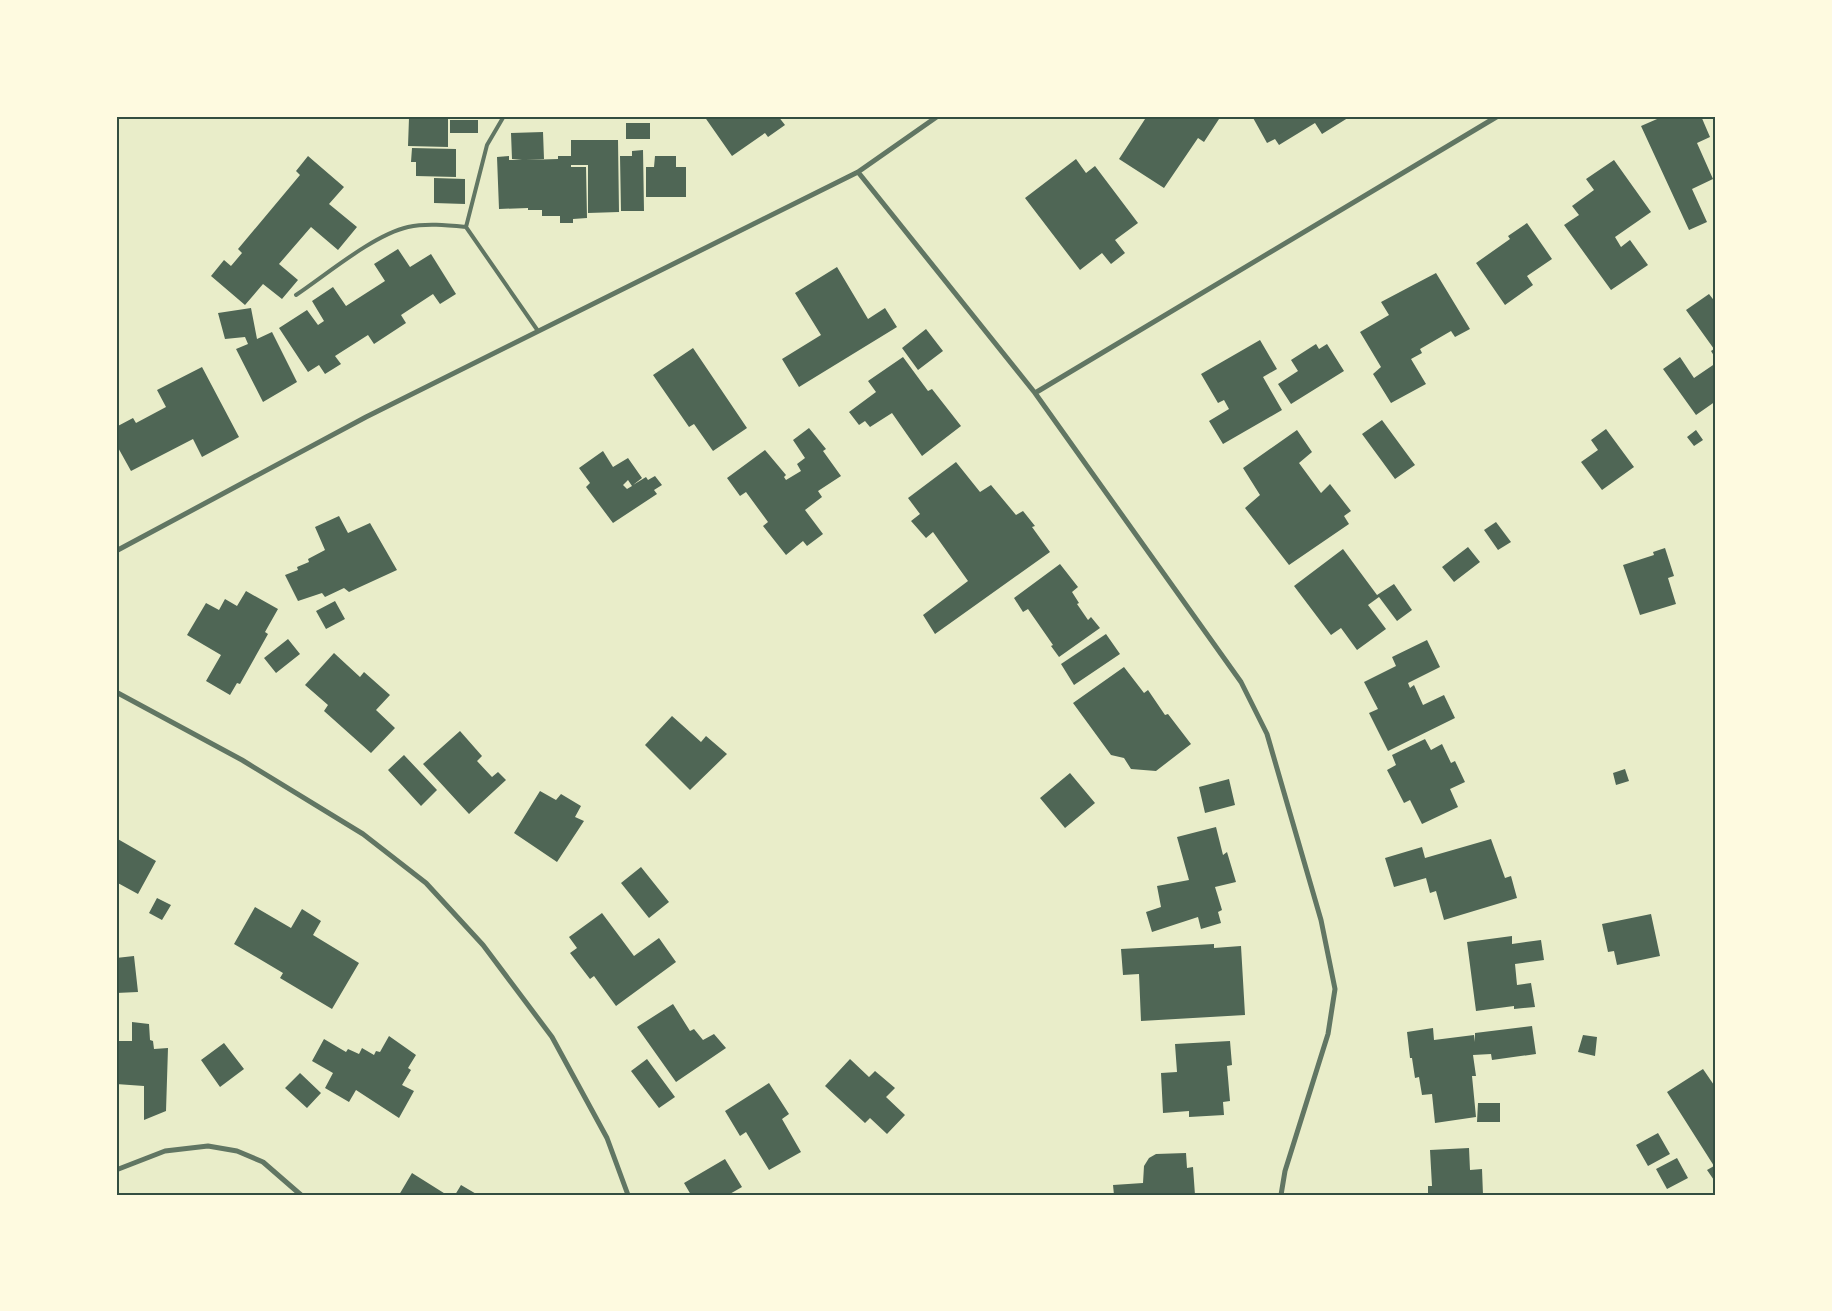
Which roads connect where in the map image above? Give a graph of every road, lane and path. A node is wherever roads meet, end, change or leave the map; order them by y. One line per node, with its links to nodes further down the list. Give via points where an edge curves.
1 (504, 116): 5 (lane, via 487,145)
2 (938, 116): 4 (street)
3 (1498, 116): 8 (street)
4 (858, 172): 7 (street); 8 (street)
5 (466, 226): 6 (lane, via 407,227 378,238); 7 (lane)
6 (296, 296)
7 (538, 331): 9 (street, via 366,417)
8 (1036, 393): 14 (street, via 1241,682 1267,734 1321,920 1335,989 1328,1034 1285,1171)
9 (116, 551)
10 (116, 692): 13 (street, via 242,760 363,834 426,883 483,945 552,1037 607,1138)
11 (116, 1170): 12 (street, via 165,1151 208,1146 237,1151 263,1162)
12 (301, 1195)
13 (628, 1195)
14 (1281, 1195)

